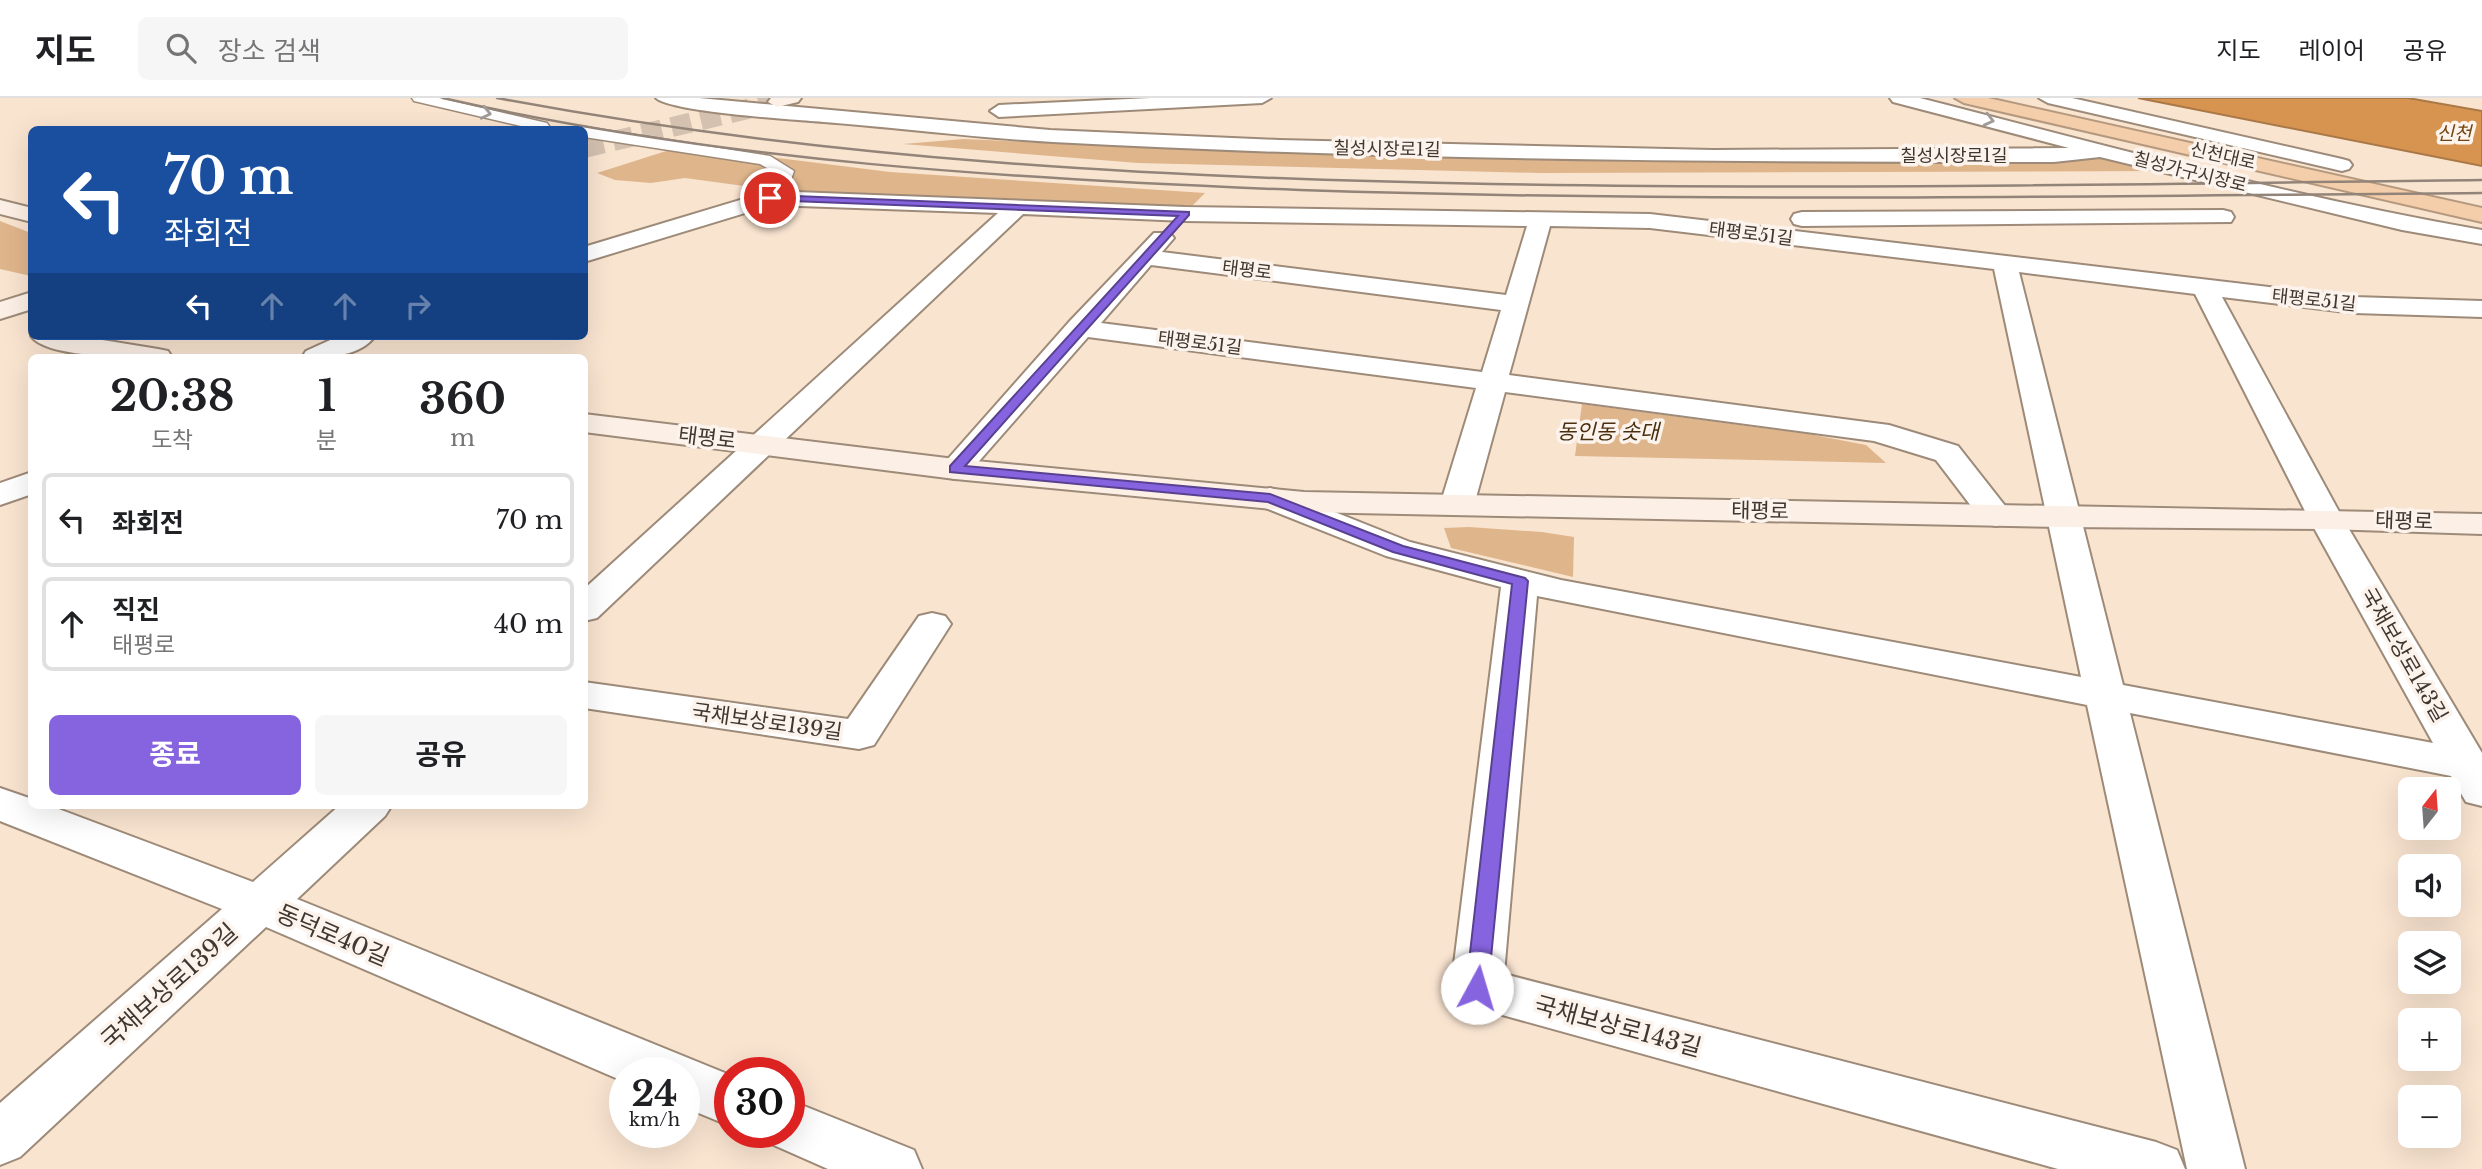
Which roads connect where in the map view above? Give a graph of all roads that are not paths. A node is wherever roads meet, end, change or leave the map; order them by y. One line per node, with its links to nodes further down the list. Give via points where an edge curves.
1 (419, 98): 10 (lane, one-way to 10)
2 (670, 98): 9 (street, 칠성시장로1길)
3 (1262, 98): 9 (street)
4 (1899, 98): 12 (street, 칠성가구시장로, one-way to 12)
5 (2012, 98): 8 (highway, 신천대로)
6 (1967, 99): 7 (highway, 신천대로)
7 (2042, 106): 12 (highway); 13 (street); 21 (highway, 신천대로)
8 (2087, 114): 13 (highway); 16 (highway, 신천대로)
9 (815, 116): 12 (street, 칠성시장로1길, via 1050,136 1713,156 2054,156)
10 (532, 126)
11 (588, 133): 15 (lane, via 764,160 785,171 783,181 767,194)
12 (2105, 144): 25 (highway); 26 (street, 칠성가구시장로, via 2191,174)
13 (2342, 164): 14 (highway)
14 (2456, 189)
15 (770, 198): 18 (street, 태평로51길); 27 (street)
16 (2482, 203)
17 (0, 207): 19 (main road)
18 (1017, 208): 20 (street, 태평로51길); 44 (street)
19 (28, 214)
20 (1185, 214): 23 (street, 태평로51길); 28 (street)
21 (2482, 215)
22 (2223, 217): 24 (street)
23 (1540, 221): 24 (street, 태평로51길); 32 (street)
24 (1650, 221): 29 (street, 태평로51길)
25 (2482, 226)
26 (2482, 237)
27 (588, 254)
28 (1144, 257): 32 (street, 태평로); 36 (street)
29 (2005, 265): 30 (street, 태평로51길); 51 (street)
30 (2204, 288): 33 (street, 태평로51길, via 2354,305); 52 (street)
31 (28, 302): 34 (main road)
32 (1517, 304): 42 (street)
33 (2482, 309)
34 (0, 312)
35 (0, 320): 37 (main road)
36 (1079, 328): 42 (street, 태평로51길); 45 (street)
37 (28, 330)
38 (58, 340): 40 (main road)
39 (352, 340): 41 (street)
40 (139, 354)
41 (322, 354)
42 (1494, 381): 49 (street); 50 (street, 태평로51길, via 1878,432 1947,453)
43 (588, 423): 44 (main road, 태평로)
44 (765, 445): 45 (main road, 태평로); 55 (street)
45 (955, 469): 48 (main road, 태평로)
46 (28, 484): 47 (street)
47 (0, 495)
48 (1270, 498): 49 (main road, 태평로); 54 (street, via 1398,549)
49 (1457, 505): 50 (main road, 태평로)
50 (1996, 516): 51 (main road, 태평로)
51 (2063, 517): 52 (main road, 태평로); 57 (street)
52 (2326, 519): 53 (main road, 태평로); 59 (street, 국채보상로143길)
53 (2482, 524)
54 (1520, 581): 57 (street); 67 (street, 국채보상로143길, via 1477,988)
55 (588, 606)
56 (932, 624): 58 (street, 국채보상로139길, via 859,735)
57 (2105, 695): 59 (street); 68 (street)
58 (588, 696)
59 (2474, 777)
60 (0, 804): 62 (street, 동덕로40길)
61 (365, 809): 62 (street, 국채보상로139길)
62 (260, 904): 63 (street, 동덕로40길); 65 (street, 국채보상로139길)
63 (625, 1057)
64 (805, 1132): 66 (street)
65 (0, 1139)
66 (893, 1169)
67 (2156, 1169)
68 (2216, 1169)

